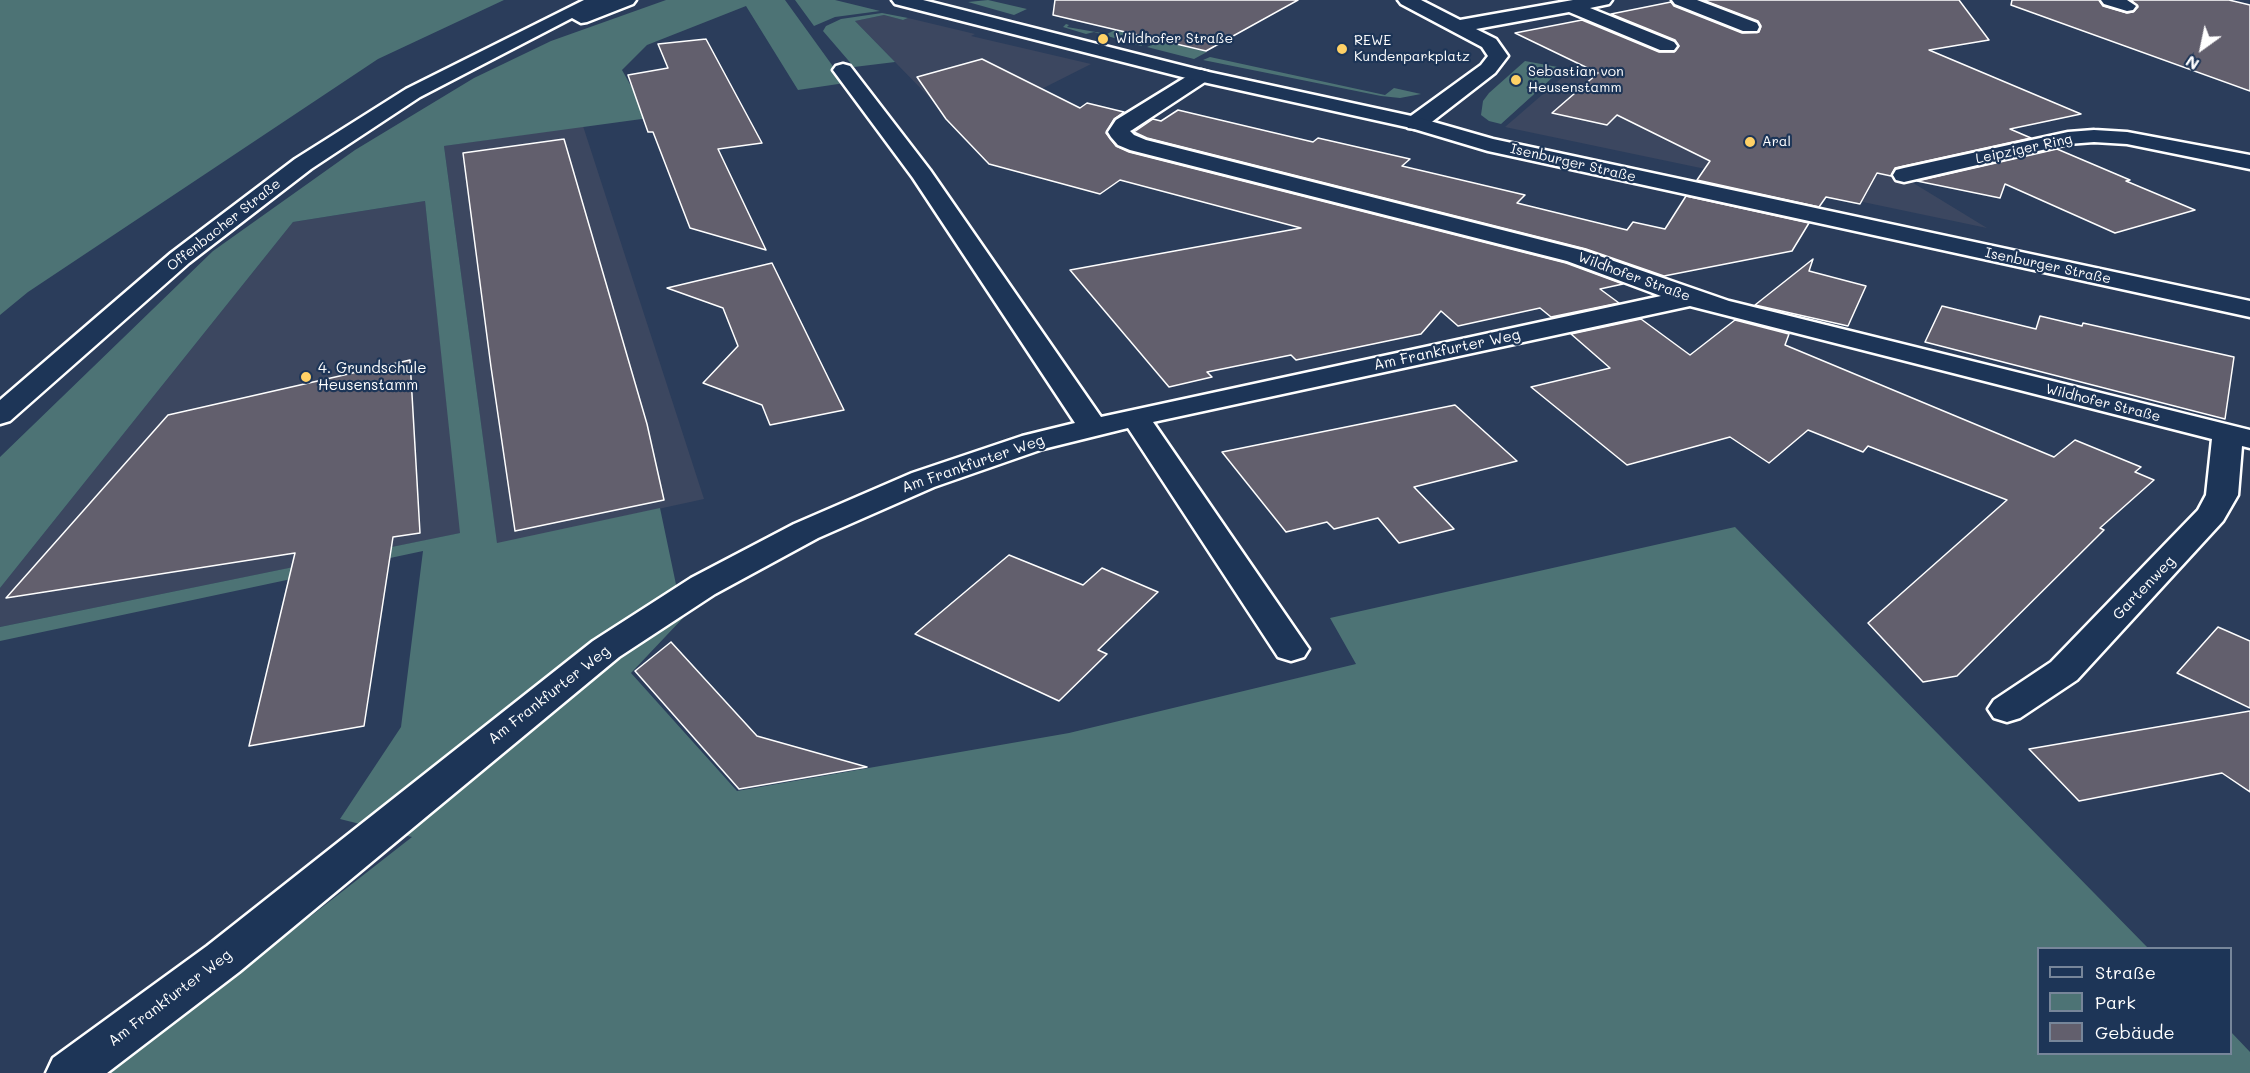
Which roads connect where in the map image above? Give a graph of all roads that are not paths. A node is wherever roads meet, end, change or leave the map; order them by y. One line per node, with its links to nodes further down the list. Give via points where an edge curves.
1 (598, 0): 13 (street, Offenbacher Straße)
2 (627, 0): 13 (street, Offenbacher Straße)
3 (901, 0): 15 (street, Isenburger Straße)
4 (1407, 0): 10 (street)
5 (1603, 0): 8 (street)
6 (1681, 0): 11 (street)
7 (2110, 0): 9 (street)
8 (1571, 6): 10 (street); 12 (street)
9 (2127, 6)
10 (1459, 26): 16 (street, via 1488,43 1498,56 1488,69)
11 (1750, 27)
12 (1667, 46)
13 (468, 64): 21 (street, Offenbacher Straße, via 375,115 266,191 130,299)
14 (843, 70): 23 (street, via 922,175)
15 (1201, 76): 16 (street, Isenburger Straße); 19 (street, Wildhofer Straße, via 1124,124 1119,132 1138,146 1576,256)
16 (1416, 123): 20 (street, Isenburger Straße, via 1629,176)
17 (2250, 162): 18 (street, Leipziger Ring, via 2127,138 2094,136 2068,138)
18 (1904, 175)
19 (1689, 298): 22 (street, Am Frankfurter Weg); 24 (street, Wildhofer Straße)
20 (2250, 309)
21 (0, 415)
22 (1135, 417): 23 (street, Am Frankfurter Weg); 25 (street)
23 (1092, 426): 27 (street, Am Frankfurter Weg, via 987,456 866,503 806,531 669,607 606,649 223,959)
24 (2239, 437): 26 (street, Gartenweg, via 2222,495 2212,514 2064,671)
25 (1291, 649)
26 (2007, 709)
27 (70, 1073)

